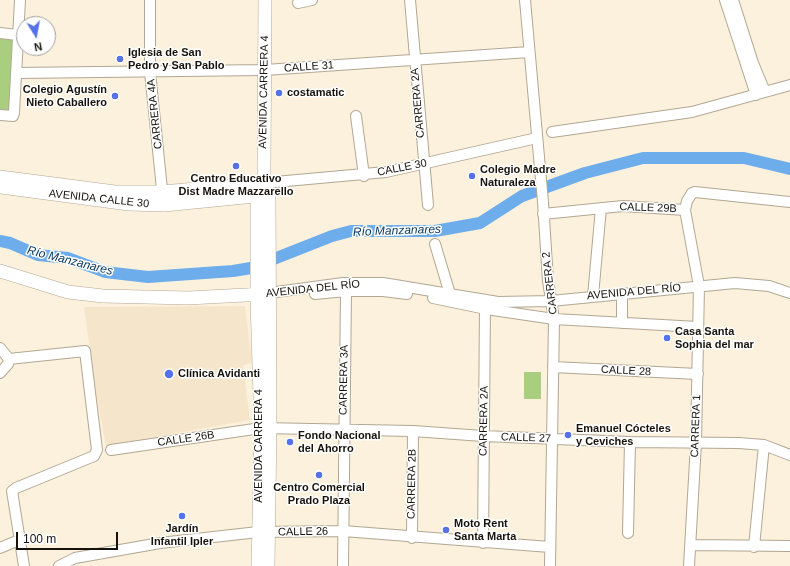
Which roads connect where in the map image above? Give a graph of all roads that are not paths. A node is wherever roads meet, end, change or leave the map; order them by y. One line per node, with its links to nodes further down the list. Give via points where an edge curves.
1 (20, 0): 10 (street)
2 (150, 0): 17 (street, CARRERA 4A)
3 (265, 0): 16 (main road, AVENIDA CARRERA 4)
4 (312, 0): 9 (street)
5 (410, 0): 15 (street, CARRERA 2A)
6 (525, 0): 13 (street, CARRERA 2)
7 (725, 0): 20 (street)
8 (733, 0): 20 (street, via 754,63)
9 (298, 3)
10 (19, 16)
11 (0, 33): 12 (street)
12 (16, 35)
13 (529, 52): 15 (street, CALLE 31); 24 (street, CARRERA 2)
14 (16, 56): 18 (street)
15 (414, 59): 16 (street, CALLE 31); 25 (street, CARRERA 2A)
16 (265, 70): 17 (street, CALLE 31); 29 (main road, AVENIDA CARRERA 4)
17 (150, 72): 18 (street, CALLE 31); 31 (street, CARRERA 4A)
18 (16, 73): 21 (street, via 13,116)
19 (790, 86): 20 (street)
20 (760, 94): 23 (street, via 692,112)
21 (0, 115)
22 (356, 116): 26 (street)
23 (552, 132)
24 (537, 138): 25 (street, CALLE 30); 37 (street, CARRERA 2)
25 (423, 165): 26 (street, CALLE 30); 33 (street, CARRERA 2A)
26 (364, 176): 29 (street, CALLE 30)
27 (0, 177): 31 (main road, AVENIDA CALLE 30)
28 (0, 188): 31 (main road, AVENIDA CALLE 30, via 129,204)
29 (263, 191): 30 (main road, AVENIDA CALLE 30); 31 (main road, AVENIDA CALLE 30); 35 (main road, AVENIDA CARRERA 4); 38 (main road, AVENIDA CARRERA 4)
30 (238, 197): 31 (main road, AVENIDA CALLE 30); 35 (main road, via 250,201)
31 (163, 199)
32 (790, 202): 36 (street, CALLE 29B, via 695,192)
33 (428, 205)
34 (601, 208): 36 (street, CALLE 29B, via 623,206); 37 (street, CALLE 29B); 47 (street)
35 (257, 210): 38 (main road, AVENIDA CARRERA 4)
36 (685, 210): 42 (street, CARRERA 1)
37 (543, 214): 49 (street, CARRERA 2)
38 (263, 225): 48 (main road, AVENIDA CARRERA 4)
39 (435, 244): 45 (street)
40 (0, 271): 48 (main road, AVENIDA DEL RÍO, via 68,292 103,296)
41 (0, 281): 48 (main road, AVENIDA DEL RÍO, via 66,299 102,304 172,305)
42 (699, 286): 44 (street, AVENIDA DEL RÍO, via 752,284); 46 (street, AVENIDA DEL RÍO); 53 (street, CARRERA 1)
43 (346, 291): 48 (street, AVENIDA DEL RÍO); 50 (street, AVENIDA DEL RÍO, via 383,291); 60 (street, CARRERA 3A)
44 (790, 292)
45 (450, 294): 48 (street, AVENIDA DEL RÍO, via 383,283 343,283); 50 (street, AVENIDA DEL RÍO)
46 (622, 294): 47 (street, AVENIDA DEL RÍO); 52 (street)
47 (593, 296): 49 (street, AVENIDA DEL RÍO)
48 (263, 297): 59 (main road, AVENIDA CARRERA 4)
49 (551, 301): 50 (street, AVENIDA DEL RÍO, via 498,302); 51 (street, CARRERA 2)
50 (485, 305): 51 (street, AVENIDA DEL RÍO); 62 (street, CARRERA 2A)
51 (554, 319): 52 (street, AVENIDA DEL RÍO); 56 (street, CARRERA 2)
52 (622, 323): 53 (street, AVENIDA DEL RÍO)
53 (698, 327): 58 (street, CARRERA 1)
54 (0, 348): 55 (street)
55 (10, 359): 57 (street); 73 (street, via 85,351 97,450 96,453 12,491)
56 (553, 367): 58 (street, CALLE 28); 63 (street, CARRERA 2)
57 (0, 373)
58 (698, 374): 65 (street, CARRERA 1)
59 (265, 428): 60 (street, CALLE 27); 67 (street, CALLE 26B); 70 (main road, AVENIDA CARRERA 4)
60 (343, 431): 61 (street, CALLE 27); 69 (street, CARRERA 3A)
61 (413, 431): 62 (street, CALLE 27); 72 (street, CARRERA 2B)
62 (483, 436): 63 (street, CALLE 27); 74 (street, CARRERA 2A)
63 (553, 439): 64 (street, CALLE 27); 77 (street, CARRERA 2)
64 (630, 442): 65 (street, CALLE 27); 71 (street)
65 (696, 443): 66 (street, CALLE 27); 75 (street, CARRERA 1)
66 (764, 445): 68 (street, CALLE 27); 78 (street)
67 (111, 450)
68 (790, 456)
69 (343, 531): 70 (street, CALLE 26); 72 (street, CALLE 26); 84 (street, CARRERA 3A)
70 (263, 532): 81 (street, CALLE 26, via 97,554 75,558); 82 (main road, AVENIDA CARRERA 4); 83 (main road, AVENIDA CARRERA 4)
71 (628, 534)
72 (412, 538): 74 (street, CALLE 26)
73 (19, 540): 79 (street); 80 (street)
74 (483, 543): 77 (street, CALLE 26)
75 (691, 545): 78 (street); 86 (street, CARRERA 1)
76 (790, 546): 78 (street)
77 (550, 547): 85 (street, CARRERA 2)
78 (754, 547)
79 (0, 548)
80 (24, 566)
81 (59, 566)
82 (258, 566)
83 (268, 566)
84 (343, 566)
85 (550, 566)
86 (689, 566)

